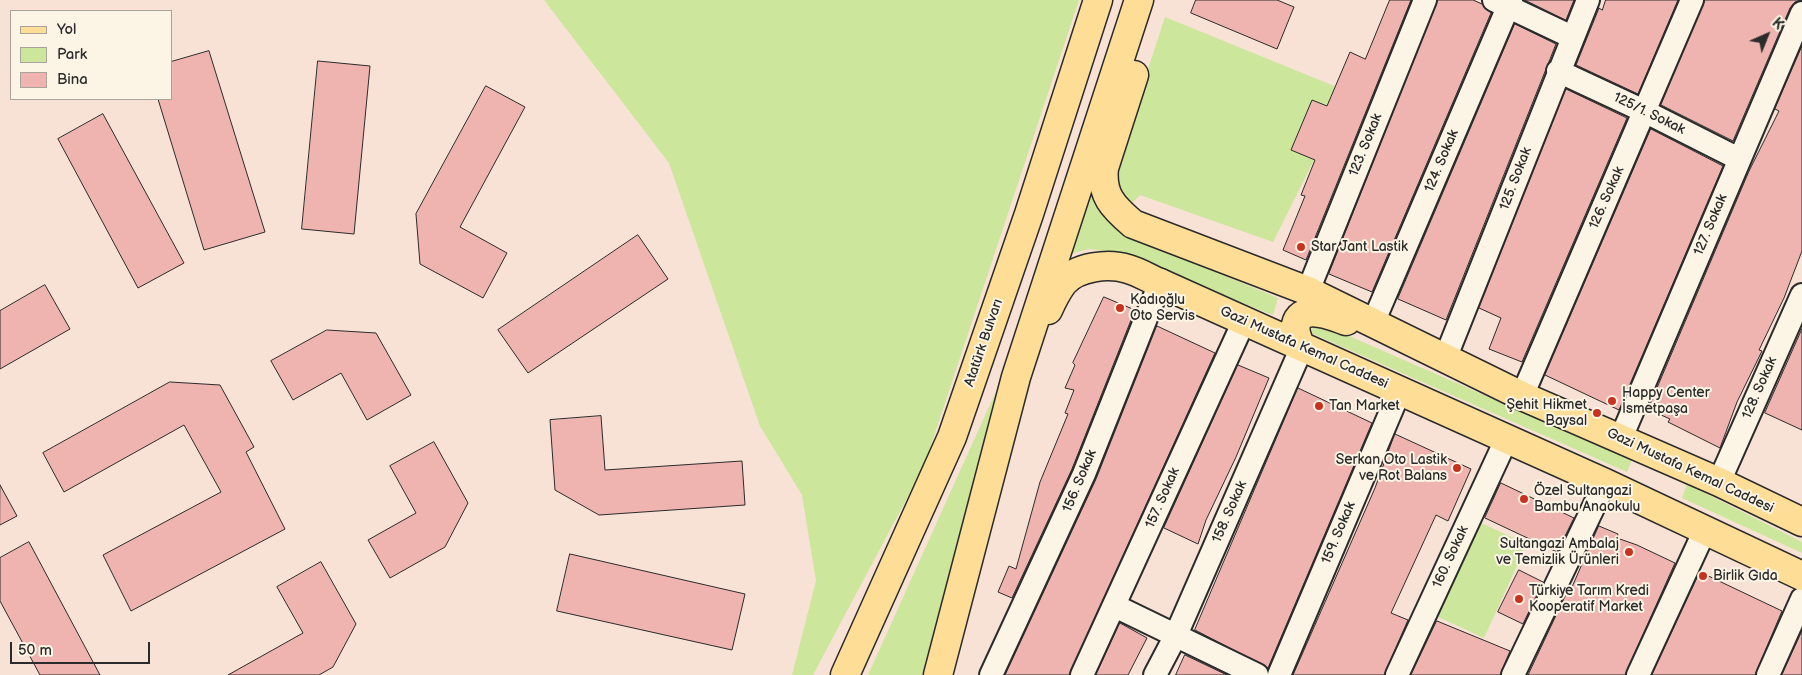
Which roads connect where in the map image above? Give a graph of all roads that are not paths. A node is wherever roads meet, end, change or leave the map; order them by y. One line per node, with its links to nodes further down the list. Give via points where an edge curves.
1 (1098, 0): 33 (main road, Atatürk Bulvarı, via 952,437)
2 (1139, 0): 20 (main road)
3 (1157, 0): 14 (main road, Gazi Mustafa Kemal Caddesi, via 1104,168 1102,183 1107,196 1133,224)
4 (1425, 0): 14 (street, 123. Sokak)
5 (1588, 0): 9 (street, 125. Sokak)
6 (1692, 0): 11 (street, 126. Sokak)
7 (1505, 2): 9 (street); 17 (street, 124. Sokak)
8 (1802, 13): 12 (street, 127. Sokak)
9 (1572, 37): 10 (street, 125. Sokak)
10 (1558, 71): 11 (street, 125/1. Sokak); 19 (street, 125. Sokak)
11 (1646, 112): 12 (street, 125/1. Sokak); 22 (street, 126. Sokak)
12 (1739, 159): 23 (street, 127. Sokak)
13 (1160, 283): 16 (main road, Gazi Mustafa Kemal Caddesi); 20 (main road, Gazi Mustafa Kemal Caddesi, via 1115,266 1079,272 1064,282 1056,295); 35 (street, 156. Sokak, via 1084,474)
14 (1308, 290): 17 (main road, Gazi Mustafa Kemal Caddesi)
15 (1802, 294): 25 (street, 128. Sokak)
16 (1244, 321): 18 (main road, Gazi Mustafa Kemal Caddesi); 31 (street, 157. Sokak)
17 (1373, 323): 18 (main road, via 1346,321 1319,312 1307,313 1298,318 1294,327 1294,336); 19 (main road, Gazi Mustafa Kemal Caddesi)
18 (1302, 347): 21 (main road, Gazi Mustafa Kemal Caddesi); 32 (street, 158. Sokak)
19 (1445, 359): 22 (main road, Gazi Mustafa Kemal Caddesi)
20 (1016, 377): 34 (main road)
21 (1400, 390): 24 (main road, Gazi Mustafa Kemal Caddesi); 39 (street, 159. Sokak)
22 (1522, 396): 23 (main road, Gazi Mustafa Kemal Caddesi)
23 (1621, 438): 25 (main road, Gazi Mustafa Kemal Caddesi)
24 (1506, 440): 26 (main road, Gazi Mustafa Kemal Caddesi); 40 (street, 160. Sokak)
25 (1719, 482): 27 (main road, Gazi Mustafa Kemal Caddesi)
26 (1605, 483): 28 (main road, Gazi Mustafa Kemal Caddesi); 41 (street)
27 (1802, 522)
28 (1704, 530): 29 (main road, Gazi Mustafa Kemal Caddesi); 42 (street)
29 (1802, 576)
30 (1802, 599): 43 (street)
31 (1115, 606): 32 (street); 36 (street, 157. Sokak)
32 (1176, 635): 37 (street, 158. Sokak); 38 (street)
33 (847, 672)
34 (938, 675)
35 (991, 675)
36 (1082, 675)
37 (1155, 675)
38 (1258, 675)
39 (1279, 675)
40 (1397, 675)
41 (1513, 675)
42 (1638, 675)
43 (1768, 675)

